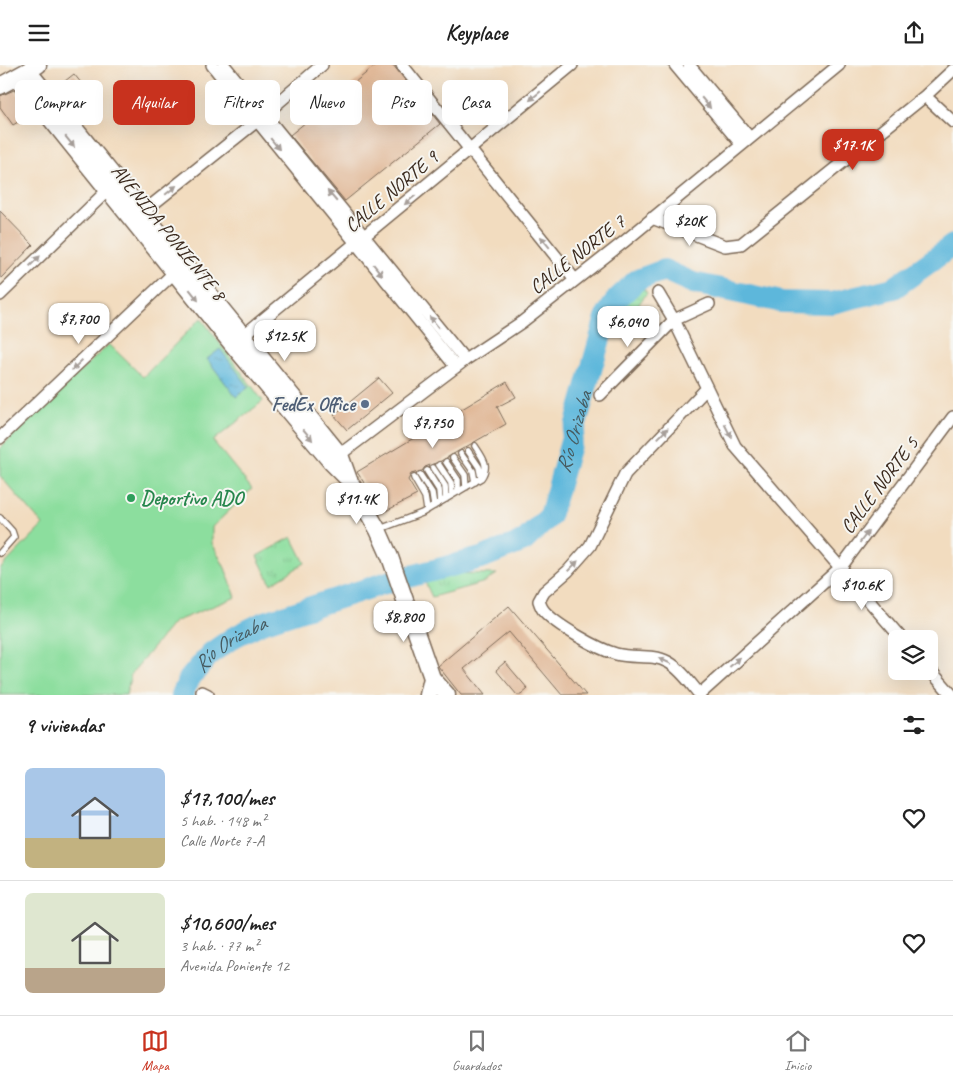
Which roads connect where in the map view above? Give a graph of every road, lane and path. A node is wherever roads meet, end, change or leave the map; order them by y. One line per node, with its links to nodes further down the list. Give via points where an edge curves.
1 (212, 65): 11 (street)
2 (224, 65): 12 (street)
3 (322, 65): 15 (street)
4 (402, 65): 20 (street)
5 (571, 65): 20 (street, CALLE NORTE 9, one-way to 20)
6 (675, 65): 19 (street, one-way to 19)
7 (689, 65): 19 (street)
8 (839, 65): 19 (street, CALLE NORTE 7)
9 (953, 70): 14 (street)
10 (24, 71): 13 (street); 21 (street, AVENIDA PONIENTE 8)
11 (226, 80)
12 (234, 80)
13 (0, 86)
14 (925, 96): 16 (street); 23 (street, via 741,244 725,246)
15 (280, 101)
16 (953, 122)
17 (251, 125): 22 (street, one-way to 17)
18 (266, 125): 24 (street)
19 (745, 141): 23 (street, CALLE NORTE 7)
20 (471, 149): 24 (street, CALLE NORTE 9, one-way to 24); 26 (street, one-way to 20)
21 (113, 186): 22 (street, AVENIDA PONIENTE 8); 28 (street, one-way to 21)
22 (138, 216): 25 (street, AVENIDA PONIENTE 8)
23 (652, 218): 26 (street, CALLE NORTE 7)
24 (361, 240): 31 (street, CALLE NORTE 9); 32 (street)
25 (180, 267): 31 (street, AVENIDA PONIENTE 8); 36 (street, one-way to 36)
26 (575, 280): 32 (street, CALLE NORTE 7, via 522,322)
27 (658, 293): 30 (street)
28 (0, 295)
29 (709, 304): 30 (street)
30 (674, 320): 33 (street); 34 (street)
31 (238, 340): 40 (street, AVENIDA PONIENTE 8)
32 (461, 363): 40 (street, CALLE NORTE 7)
33 (706, 388): 58 (street, one-way to 58, via 739,451); 64 (street, one-way to 33, via 669,662 602,649 543,611 539,601 590,546 625,474)
34 (600, 395)
35 (953, 417): 58 (street, CALLE NORTE 5, one-way to 35)
36 (2, 433)
37 (475, 446): 48 (lane, via 486,463 486,471)
38 (468, 451): 48 (lane, via 480,467)
39 (461, 454): 49 (lane, via 473,471)
40 (336, 458): 56 (street, AVENIDA PONIENTE 8)
41 (453, 458): 50 (lane, via 465,475)
42 (446, 462): 51 (lane, via 458,480)
43 (440, 465): 52 (lane, via 451,483)
44 (433, 469): 52 (lane, via 445,486)
45 (427, 471): 52 (lane)
46 (420, 475): 53 (lane, via 432,493)
47 (414, 478): 54 (lane, via 425,497)
48 (481, 478): 49 (lane)
49 (474, 482): 50 (lane)
50 (466, 487): 51 (lane)
51 (458, 492): 52 (lane)
52 (446, 499): 53 (lane)
53 (434, 506): 54 (lane)
54 (427, 510): 56 (lane)
55 (0, 518): 57 (lane, via 14,537)
56 (378, 530): 60 (street, AVENIDA PONIENTE 8, via 406,599)
57 (0, 553)
58 (841, 567): 59 (street); 64 (street, CALLE NORTE 5, one-way to 58)
59 (894, 630)
60 (432, 678): 62 (street); 63 (street, AVENIDA PONIENTE 8)
61 (938, 679): 65 (street)
62 (428, 695)
63 (447, 695)
64 (700, 695)
65 (952, 695)

